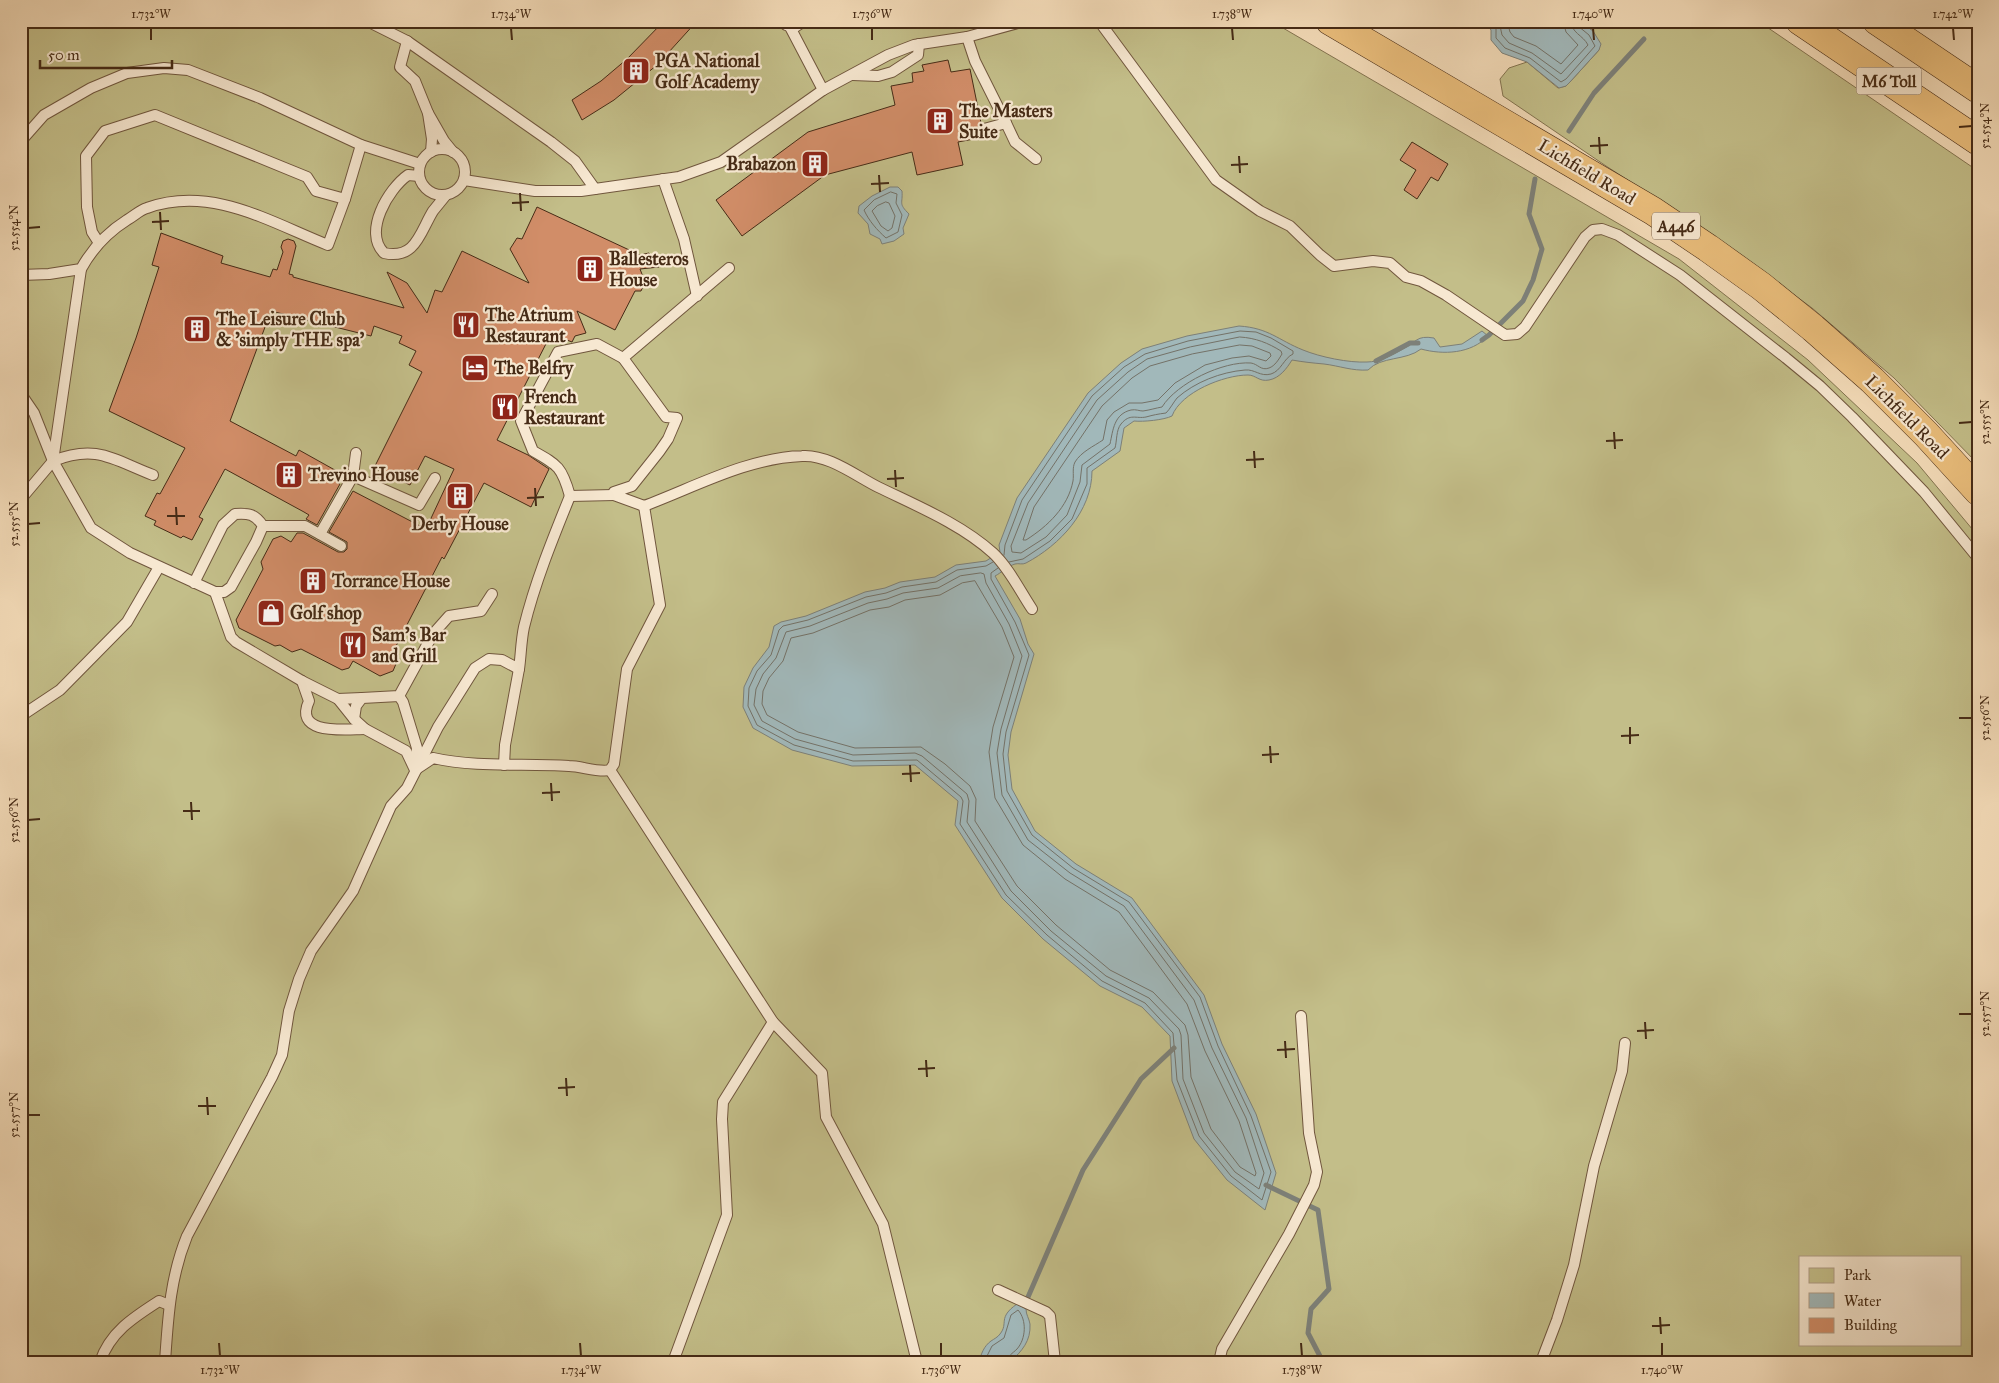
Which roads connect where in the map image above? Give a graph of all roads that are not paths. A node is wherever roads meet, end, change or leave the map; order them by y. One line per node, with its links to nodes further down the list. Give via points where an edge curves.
1 (367, 21): 10 (lane)
2 (804, 21): 8 (lane, via 800,26)
3 (1025, 21): 9 (lane)
4 (1099, 21): 55 (lane, via 1216,180 1260,211 1290,226 1334,266 1372,261 1390,263 1406,277 1421,281 1446,295 1505,335 1517,334 1593,230 1602,229 1618,235 1680,274 1820,386 1924,492)
5 (1330, 21): 47 (highway, Lichfield Road / A446, via 1653,211 1731,264 1813,328 1872,380)
6 (1800, 21): 19 (highway, M6 Toll)
7 (1877, 21): 13 (highway, M6 Toll)
8 (786, 24): 14 (lane)
9 (966, 37): 11 (lane); 16 (lane)
10 (407, 41): 15 (lane, via 400,67 415,81); 28 (lane, via 576,161)
11 (919, 44): 12 (lane, via 888,55); 12 (lane, via 918,55 892,72 878,76)
12 (850, 76): 14 (lane)
13 (1978, 89)
14 (823, 90): 26 (lane, via 721,162)
15 (428, 113): 21 (lane); 22 (lane)
16 (1006, 124): 17 (lane); 23 (lane, via 1015,142)
17 (984, 129)
18 (21, 141): 20 (lane, via 44,115 91,88 128,72 164,68 188,70 260,98)
19 (1978, 141)
20 (361, 145): 24 (lane); 30 (lane)
21 (431, 152): 22 (lane, via 442,149); 24 (lane)
22 (453, 152): 27 (lane, via 464,166)
23 (1036, 159)
24 (420, 164): 25 (lane)
25 (419, 176): 29 (lane, via 428,191); 29 (lane, via 408,175 402,179 382,206 376,240 384,253 399,254 412,246)
26 (664, 179): 28 (lane); 35 (lane, via 684,240)
27 (464, 180): 28 (lane, via 535,190); 29 (lane, via 454,192)
28 (595, 189)
29 (446, 195)
30 (345, 199): 31 (lane, via 328,245 229,205 190,200 145,208 116,227); 31 (lane, via 316,191 307,177 155,116 105,131 86,156 87,207 92,232)
31 (99, 244): 33 (lane)
32 (729, 268): 35 (lane)
33 (81, 269): 34 (lane); 42 (lane)
34 (21, 275)
35 (697, 296): 36 (lane)
36 (637, 347): 37 (lane); 38 (lane)
37 (623, 358): 38 (lane); 48 (lane, via 597,344 558,352 521,421 533,451 556,464 565,478)
38 (632, 369): 46 (lane, via 666,417 677,418 668,439)
39 (21, 382): 40 (lane)
40 (22, 394): 42 (lane, via 34,413)
41 (356, 453): 44 (lane)
42 (53, 461): 43 (lane, via 84,452 98,453); 50 (lane); 56 (lane, via 91,528)
43 (152, 475)
44 (353, 476): 45 (lane, via 419,505); 53 (lane)
45 (435, 478)
46 (632, 486): 49 (lane, via 614,492); 51 (lane)
47 (1978, 491)
48 (570, 496): 49 (lane); 61 (lane, via 530,607)
49 (614, 496): 51 (lane)
50 (21, 499)
51 (644, 506): 60 (lane, via 732,472 780,458 804,455 827,461 966,533 994,554); 75 (lane, via 660,605 627,669 614,764)
52 (262, 526): 53 (lane, via 305,526); 57 (lane, via 248,512 235,514 223,525); 58 (lane, via 230,587 224,592)
53 (320, 534): 54 (lane)
54 (340, 546)
55 (1978, 558)
56 (159, 567): 57 (lane); 66 (lane, via 127,622 60,690)
57 (194, 583): 58 (lane)
58 (215, 592): 62 (lane, via 231,637)
59 (492, 594): 63 (lane, via 481,611 449,616 433,634)
60 (1032, 609)
61 (519, 669): 69 (lane, via 502,660 489,659 475,668); 73 (lane)
62 (302, 681): 65 (lane); 68 (lane, via 309,701 306,707 310,723 319,728)
63 (399, 696): 64 (lane); 70 (lane)
64 (362, 698): 65 (lane); 67 (lane, via 356,706)
65 (338, 699): 67 (lane)
66 (21, 716)
67 (354, 719): 68 (lane)
68 (365, 729): 71 (lane)
69 (430, 744): 70 (lane); 72 (lane); 74 (lane)
70 (417, 748): 71 (lane); 74 (lane)
71 (406, 751): 74 (lane)
72 (433, 758): 73 (lane, via 467,764); 74 (lane)
73 (504, 765): 75 (lane, via 559,765 603,772)
74 (415, 770): 80 (lane, via 392,806 353,891 311,952 289,1011 282,1055 186,1236)
75 (610, 770): 77 (lane)
76 (1301, 1016): 86 (lane, via 1309,1133 1317,1172 1314,1185 1222,1350)
77 (774, 1022): 83 (lane, via 723,1102 727,1215); 84 (lane, via 822,1073 826,1117 883,1224)
78 (1625, 1043): 87 (lane, via 1622,1072 1594,1166 1574,1265 1558,1320)
79 (998, 1290): 85 (lane, via 1050,1316)
80 (164, 1303): 81 (lane, via 124,1325 107,1344); 82 (lane)
81 (100, 1362)
82 (165, 1362)
83 (673, 1362)
84 (917, 1362)
85 (1055, 1362)
86 (1219, 1362)
87 (1541, 1362)

